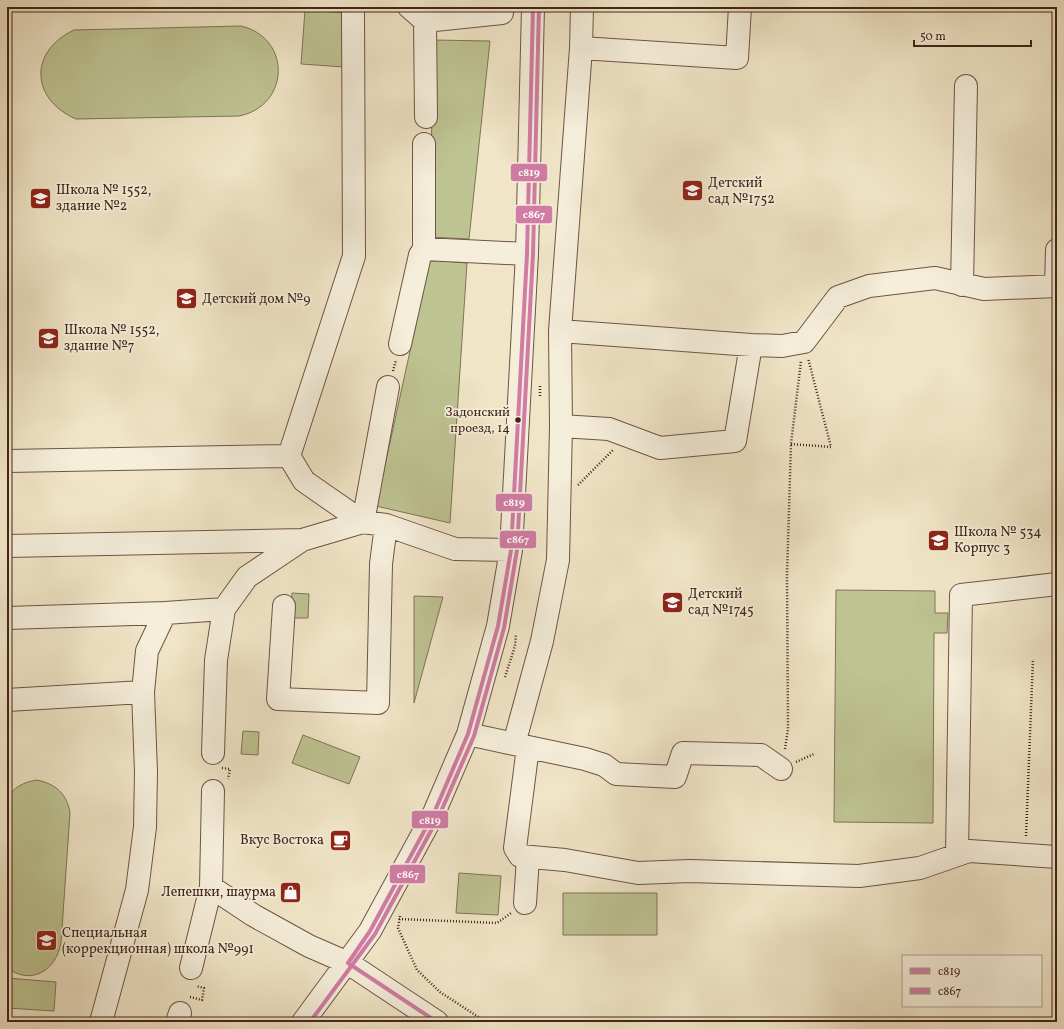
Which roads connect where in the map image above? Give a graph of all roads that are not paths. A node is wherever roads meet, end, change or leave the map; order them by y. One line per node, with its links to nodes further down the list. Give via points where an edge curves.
1 (353, 7): 21 (street, via 354,256)
2 (533, 7): 13 (street)
3 (582, 7): 7 (street)
4 (740, 7): 7 (street, via 737,58)
5 (502, 13): 6 (street)
6 (417, 14): 9 (street)
7 (581, 48): 16 (street)
8 (966, 86): 14 (street)
9 (426, 117)
10 (424, 144): 11 (street)
11 (424, 249): 13 (street); 17 (street, via 420,255)
12 (1057, 250): 15 (street)
13 (527, 254): 27 (street)
14 (962, 285): 15 (street, via 984,289); 18 (street, via 935,278 901,280 869,286 838,297 804,342 782,346)
15 (1056, 286)
16 (560, 331): 18 (street); 20 (street)
17 (400, 344)
18 (751, 345): 20 (street, via 735,441 660,448 609,429)
19 (388, 387): 23 (street)
20 (562, 426): 36 (street, via 558,560)
21 (289, 456): 22 (street); 23 (street, via 304,481)
22 (7, 461)
23 (363, 522): 24 (street); 25 (street)
24 (386, 526): 27 (street, via 455,549); 29 (street, via 381,564 378,703 278,699)
25 (302, 540): 26 (street); 30 (street, via 247,577)
26 (7, 546)
27 (511, 550): 35 (street, via 498,626)
28 (1057, 584): 40 (street, via 961,595)
29 (284, 606)
30 (224, 609): 31 (street); 37 (street, via 216,660)
31 (165, 613): 32 (street); 33 (street, via 147,651)
32 (7, 618)
33 (143, 692): 34 (street); 47 (street, via 145,827 137,890)
34 (7, 700)
35 (468, 734): 36 (street); 45 (street, via 434,813 370,931)
36 (521, 746): 38 (street, via 585,759 604,765 616,774 675,776 683,753 761,755); 41 (street, via 515,848 520,856)
37 (212, 753)
38 (781, 769)
39 (213, 791): 43 (street)
40 (957, 855): 41 (street, via 920,868 859,876 690,871 638,873); 42 (street, via 969,851)
41 (528, 856): 44 (street)
42 (1057, 857)
43 (211, 887): 45 (street, via 253,915 309,946); 46 (street)
44 (525, 903)
45 (348, 963): 48 (street); 49 (street)
46 (191, 968)
47 (101, 1022)
48 (303, 1022)
49 (437, 1022)

